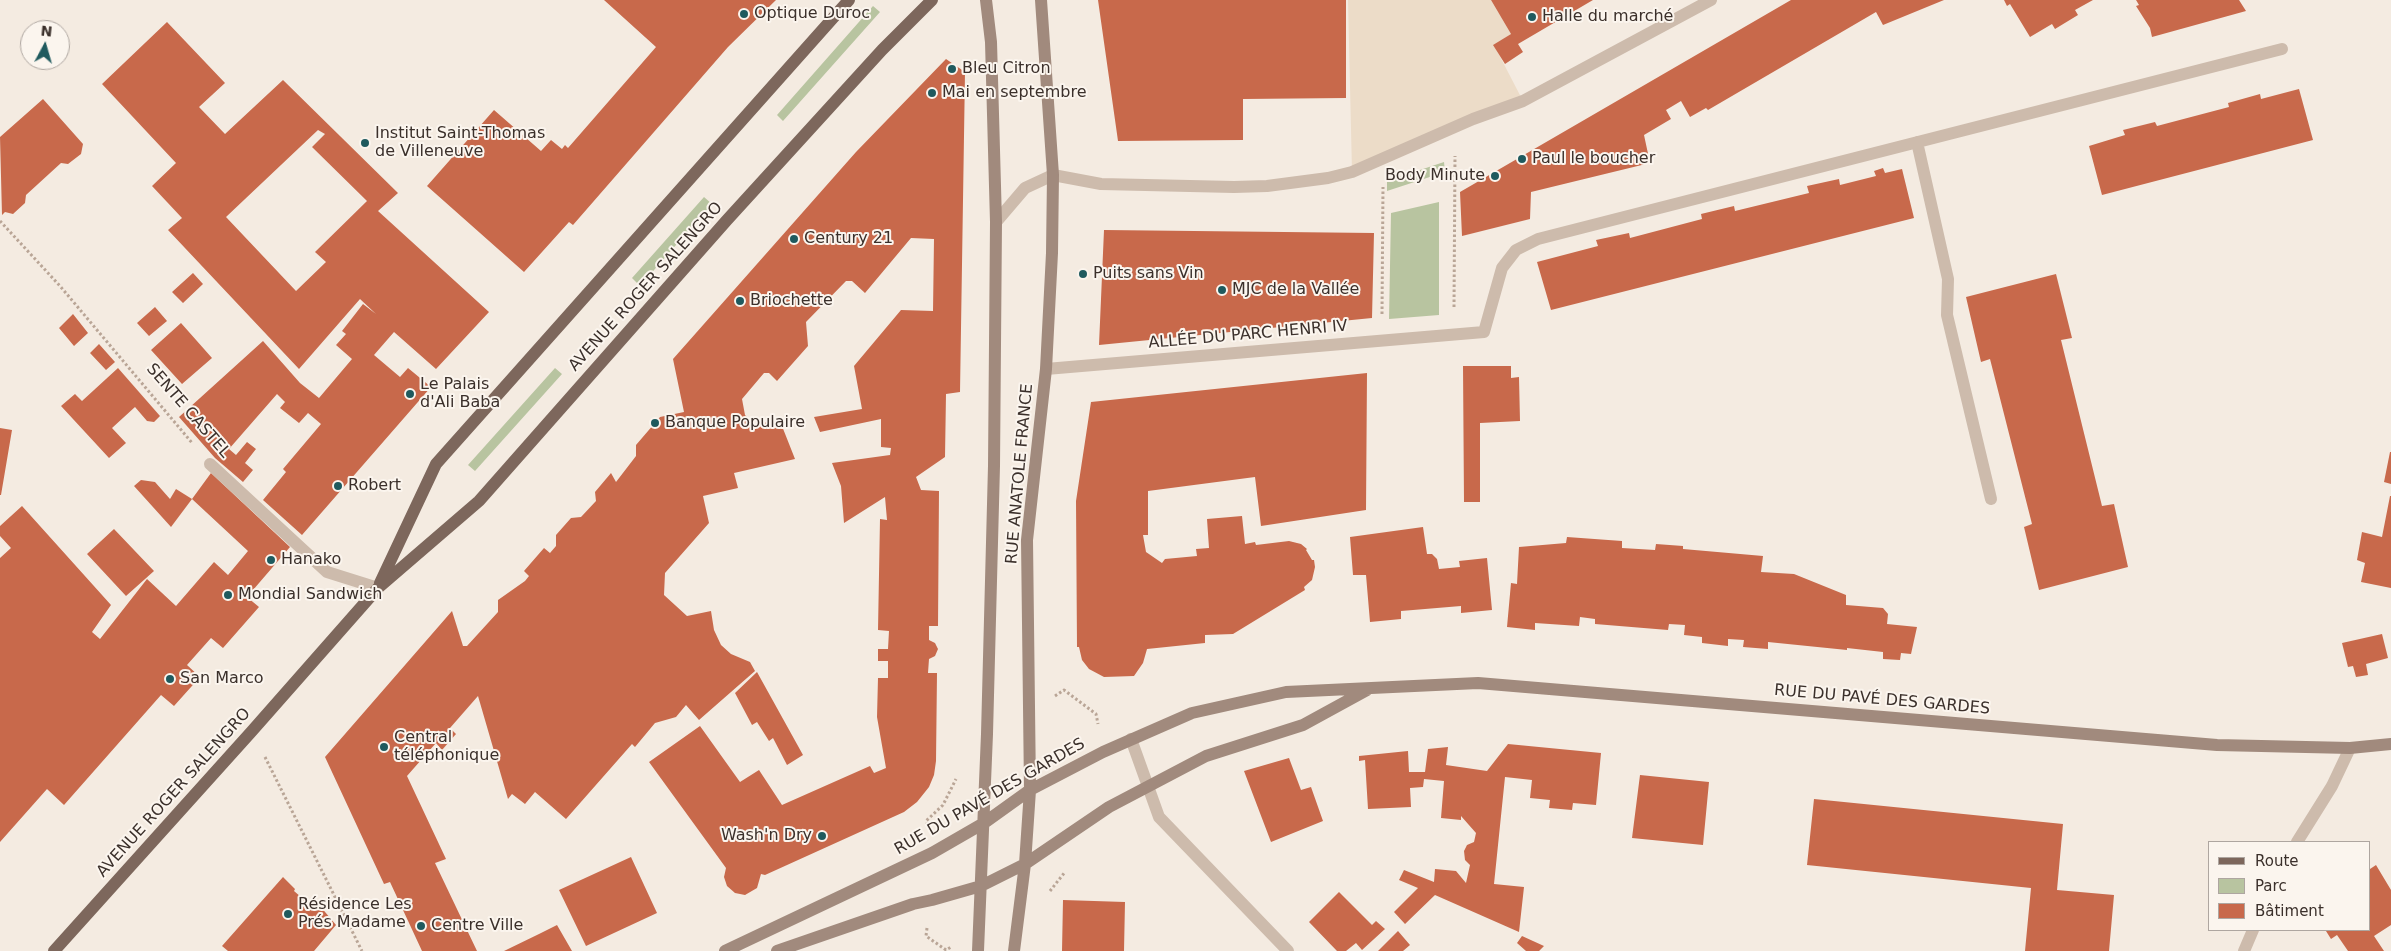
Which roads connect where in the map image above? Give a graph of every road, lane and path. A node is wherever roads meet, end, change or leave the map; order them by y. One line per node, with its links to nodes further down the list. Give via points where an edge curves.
1 (849, 0): 18 (main road, AVENUE ROGER SALENGRO, via 436,464)
2 (932, 0): 18 (main road, AVENUE ROGER SALENGRO, via 727,220 479,501)
3 (986, 0): 12 (main road, RUE ANATOLE FRANCE, via 991,42)
4 (1041, 0): 10 (main road, RUE ANATOLE FRANCE)
5 (1711, 0): 7 (street, via 1523,101)
6 (2282, 49): 8 (street)
7 (1455, 128): 9 (street); 13 (path)
8 (1917, 142): 13 (street, ALLÉE DU PARC HENRI IV, via 1538,239 1516,250 1502,268 1484,332); 17 (street, via 1948,279 1947,315)
9 (1383, 159): 10 (street, via 1328,178 1267,186 1101,184); 14 (path)
10 (1053, 175): 12 (street, via 1025,188); 15 (main road, RUE ANATOLE FRANCE)
11 (0, 221): 16 (path, SENTE CASTEL, via 60,286)
12 (996, 222): 29 (main road, RUE ANATOLE FRANCE, via 994,466)
13 (1454, 335): 14 (street, ALLÉE DU PARC HENRI IV)
14 (1382, 340): 15 (street, ALLÉE DU PARC HENRI IV)
15 (1046, 369): 20 (main road, RUE ANATOLE FRANCE, via 1027,540)
16 (210, 464): 18 (street, SENTE CASTEL, via 327,572)
17 (1992, 500)
18 (378, 588): 21 (main road, AVENUE ROGER SALENGRO)
19 (1370, 689): 22 (main road, RUE DU PAVÉ DES GARDES, via 1286,692 1192,713); 24 (main road, RUE DU PAVÉ DES GARDES, via 1478,683 2217,745); 27 (main road, RUE DU PAVÉ DES GARDES, via 1303,726 1206,756)
20 (1029, 714): 25 (path, via 1064,690 1096,714); 28 (main road, RUE ANATOLE FRANCE)
21 (252, 731): 39 (main road, AVENUE ROGER SALENGRO); 40 (path)
22 (1131, 739): 25 (main road, RUE DU PAVÉ DES GARDES); 27 (street)
23 (2391, 744): 24 (main road, RUE DU PAVÉ DES GARDES)
24 (2350, 748): 30 (street, via 2332,786)
25 (1103, 752): 28 (main road, RUE DU PAVÉ DES GARDES)
26 (956, 772): 31 (path, via 956,782 943,805 926,821)
27 (1148, 787): 32 (main road, RUE DU PAVÉ DES GARDES, via 1109,807); 45 (street, via 1159,817)
28 (1030, 790): 29 (main road, RUE DU PAVÉ DES GARDES); 32 (main road, RUE ANATOLE FRANCE)
29 (984, 823): 31 (main road, RUE DU PAVÉ DES GARDES); 34 (main road, RUE ANATOLE FRANCE)
30 (2298, 841)
31 (932, 853): 41 (main road, RUE DU PAVÉ DES GARDES)
32 (1025, 864): 34 (main road, RUE DU PAVÉ DES GARDES); 44 (main road, RUE ANATOLE FRANCE)
33 (1070, 866): 35 (path)
34 (981, 886): 36 (main road, RUE DU PAVÉ DES GARDES); 37 (main road, RUE ANATOLE FRANCE)
35 (1048, 894)
36 (932, 900): 37 (path, via 926,936 946,950); 42 (main road, RUE DU PAVÉ DES GARDES, via 898,908)
37 (978, 929): 43 (main road, RUE ANATOLE FRANCE)
38 (2253, 931): 46 (street)
39 (54, 951)
40 (362, 951)
41 (725, 951)
42 (777, 951)
43 (978, 951)
44 (1014, 951)
45 (1288, 951)
46 (2244, 951)

